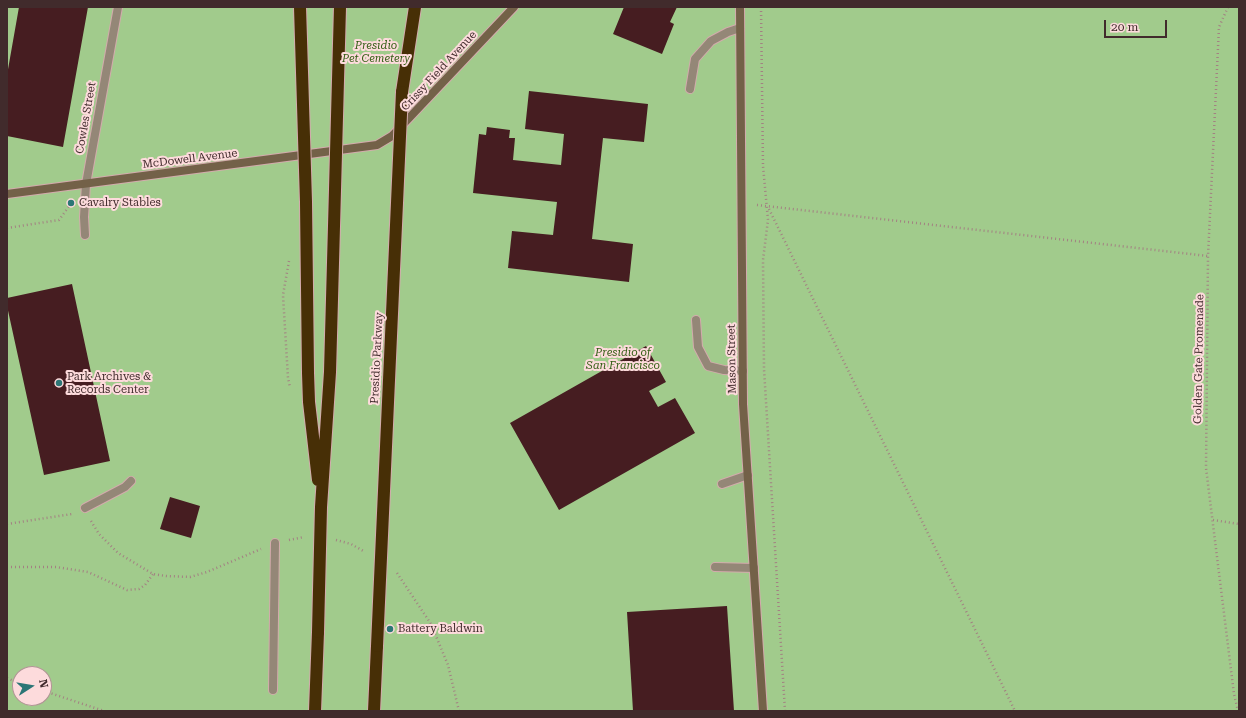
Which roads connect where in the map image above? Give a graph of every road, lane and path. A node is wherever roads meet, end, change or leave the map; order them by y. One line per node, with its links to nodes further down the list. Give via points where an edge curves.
1 (118, 7): 14 (street, Cowles Street)
2 (300, 7): 27 (highway, bridge, via 309,402)
3 (340, 7): 27 (highway, bridge, via 330,372)
4 (406, 7): 12 (highway, Presidio Parkway)
5 (415, 7): 12 (highway)
6 (514, 7): 13 (street, Crissy Field Avenue, via 392,136)
7 (740, 7): 10 (street, Mason Street)
8 (761, 7): 18 (path, via 762,166)
9 (1228, 7): 21 (path, Golden Gate Promenade, via 1219,27)
10 (740, 28): 11 (street, via 711,41 695,59); 23 (street, Mason Street)
11 (690, 89)
12 (402, 92): 41 (highway, Presidio Parkway, bridge)
13 (377, 145): 14 (street, McDowell Avenue)
14 (86, 184): 15 (street, McDowell Avenue); 20 (street, Cowles Street)
15 (7, 194)
16 (71, 203): 19 (path, via 59,220)
17 (757, 205): 18 (path)
18 (768, 206): 21 (path); 43 (path, via 763,260 764,369); 44 (path)
19 (7, 228)
20 (85, 235)
21 (1208, 256): 29 (path, Golden Gate Promenade, via 1206,468)
22 (696, 320): 23 (street, via 698,347 708,366)
23 (743, 371): 24 (street, Mason Street)
24 (748, 476): 26 (street); 35 (street, Mason Street)
25 (130, 481): 28 (street, via 125,487)
26 (722, 484)
27 (321, 507): 40 (highway, bridge)
28 (85, 508): 30 (path, via 70,514); 36 (path, via 99,534 118,553)
29 (1213, 520): 31 (path); 45 (path, Golden Gate Promenade)
30 (7, 524)
31 (1239, 524)
32 (275, 543): 36 (path, via 190,577); 37 (street)
33 (7, 567): 36 (path, via 56,567 88,572 128,590 139,589)
34 (715, 567): 35 (street)
35 (754, 568): 42 (street, Mason Street)
36 (153, 574)
37 (273, 690)
38 (52, 694): 39 (path)
39 (104, 711)
40 (315, 711)
41 (374, 711)
42 (763, 711)
43 (785, 711)
44 (1015, 711)
45 (1238, 711)

